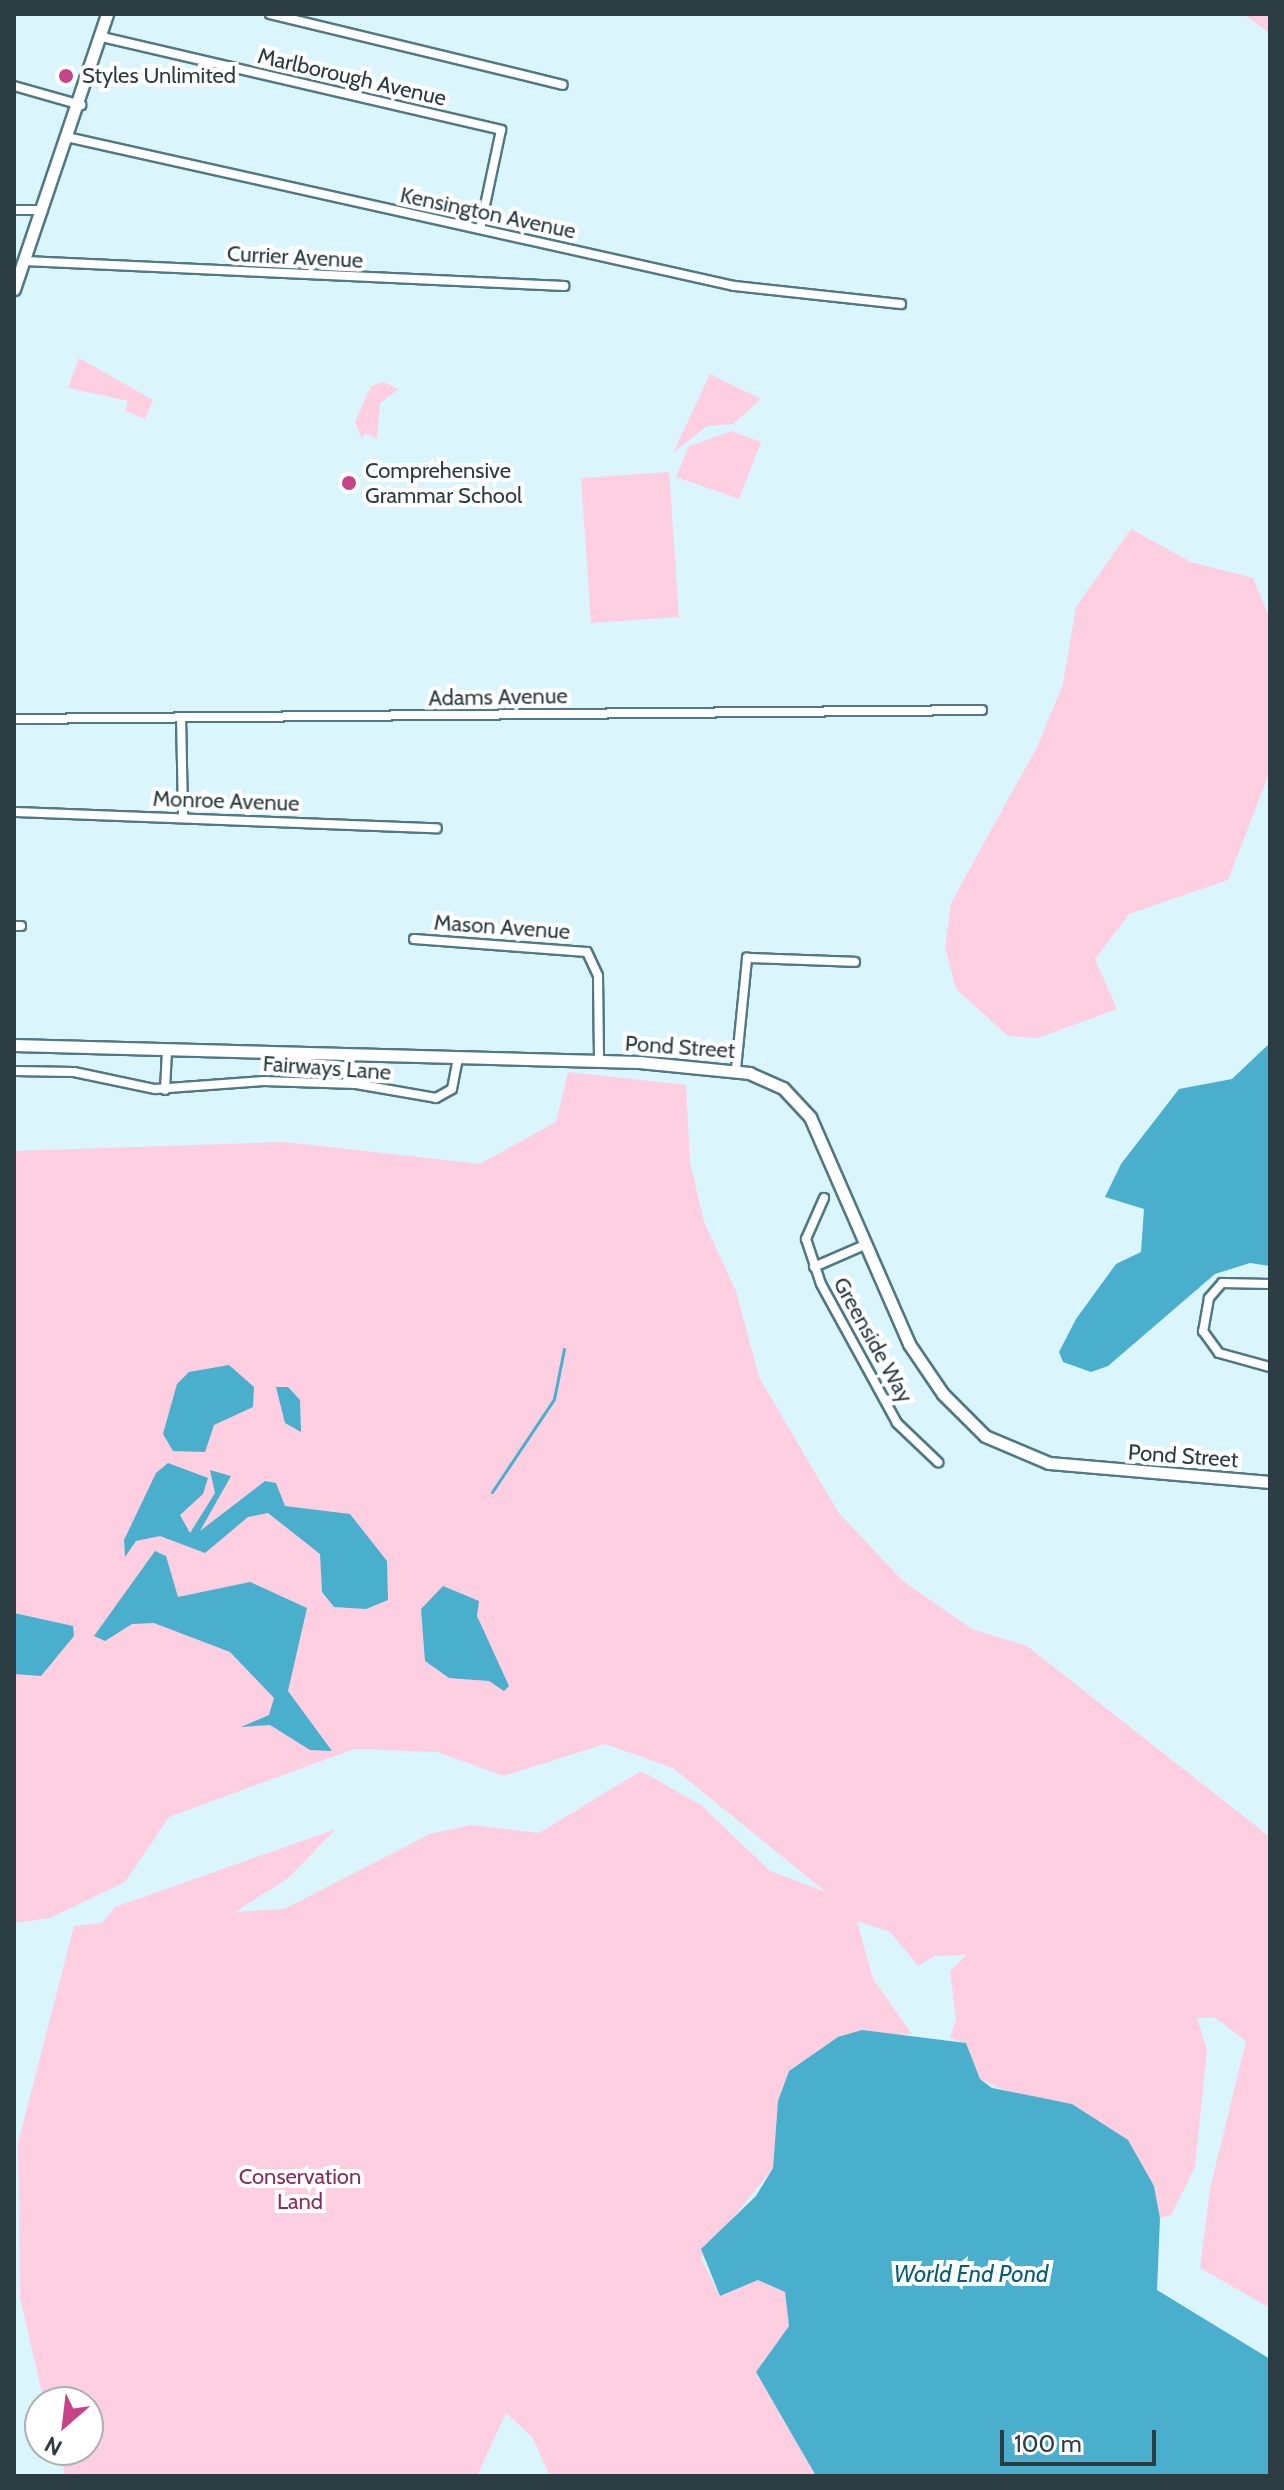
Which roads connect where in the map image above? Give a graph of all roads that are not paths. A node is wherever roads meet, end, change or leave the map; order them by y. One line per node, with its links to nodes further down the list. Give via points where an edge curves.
1 (107, 14): 3 (street)
2 (270, 14): 4 (street)
3 (102, 37): 6 (street); 10 (street, Marlborough Avenue, via 501,130)
4 (563, 85)
5 (14, 86): 6 (street)
6 (81, 105): 7 (street)
7 (71, 138): 9 (street); 10 (street, Kensington Avenue)
8 (14, 210): 9 (street)
9 (44, 210): 11 (street)
10 (480, 229): 14 (street, Kensington Avenue, via 734,286)
11 (25, 261): 12 (street, Currier Avenue); 13 (street)
12 (564, 286)
13 (14, 289)
14 (901, 304)
15 (982, 710): 16 (street, Adams Avenue)
16 (181, 717): 17 (street, Adams Avenue); 19 (street)
17 (14, 719)
18 (14, 812): 19 (street, Monroe Avenue)
19 (183, 816): 20 (street, Monroe Avenue)
20 (437, 828)
21 (414, 939): 26 (street, Mason Avenue, via 587,952 598,976)
22 (855, 962): 27 (street, via 747,958)
23 (14, 1045): 24 (street, Pond Street)
24 (167, 1050): 25 (street, Pond Street); 29 (street)
25 (458, 1059): 26 (street, Pond Street); 29 (street, Fairways Lane, via 452,1089 441,1098 293,1081)
26 (599, 1062): 27 (street, Pond Street)
27 (736, 1069): 31 (street, Pond Street, via 771,1081 802,1106)
28 (14, 1071): 29 (street, Fairways Lane, via 74,1072)
29 (165, 1090)
30 (824, 1198): 32 (street, Greenside Way, via 806,1232)
31 (867, 1244): 32 (street, Greenside Way); 36 (street, Pond Street, via 921,1364 965,1418 1003,1448 1073,1467)
32 (814, 1267): 35 (street, Greenside Way, via 897,1423)
33 (1270, 1284): 34 (street, via 1222,1283 1209,1298 1203,1331 1219,1353)
34 (1270, 1367)
35 (938, 1462)
36 (1270, 1482)

